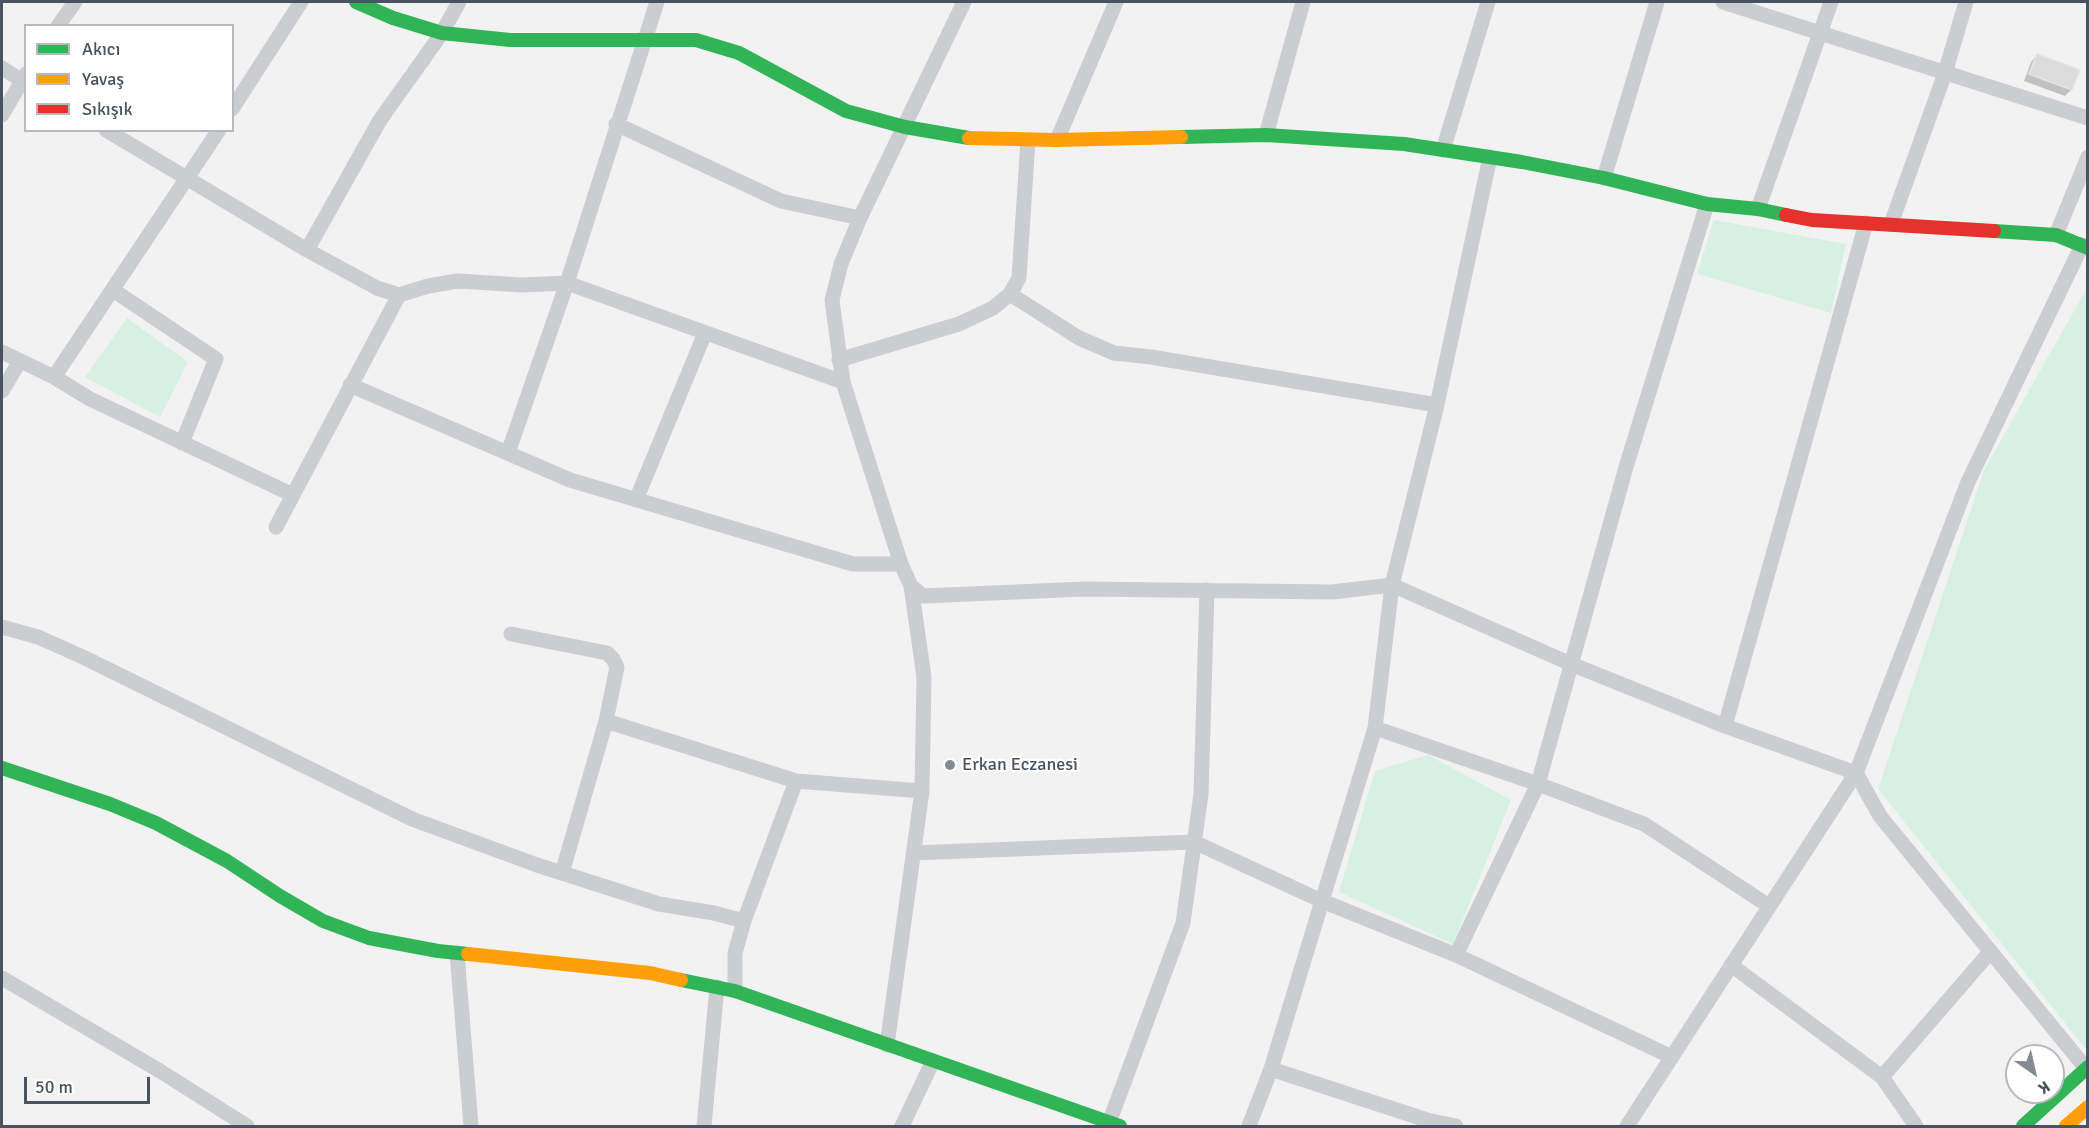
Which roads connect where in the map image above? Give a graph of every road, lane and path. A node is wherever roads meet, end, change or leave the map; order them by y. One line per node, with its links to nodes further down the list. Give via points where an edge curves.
1 (75, 2): 14 (street)
2 (301, 2): 21 (street)
3 (356, 2): 15 (street)
4 (459, 2): 15 (street)
5 (657, 2): 17 (street)
6 (964, 2): 25 (street)
7 (1116, 2): 30 (street)
8 (1303, 2): 28 (street)
9 (1488, 2): 31 (street)
10 (1657, 2): 34 (street)
11 (1723, 2): 16 (street)
12 (1832, 2): 16 (street)
13 (1966, 2): 19 (street)
14 (59, 24)
15 (442, 33): 17 (street, via 510,40); 43 (street, via 380,120)
16 (1821, 34): 19 (street); 37 (street)
17 (643, 40): 24 (street); 25 (street, via 696,40 739,53 846,111)
18 (2, 68): 20 (street)
19 (1945, 73): 23 (street); 40 (street)
20 (24, 79): 22 (street)
21 (234, 106)
22 (2, 116)
23 (2088, 118)
24 (616, 124): 38 (street, via 781,201); 44 (street)
25 (905, 128): 29 (street, via 974,139); 38 (street)
26 (109, 132): 35 (street)
27 (218, 132): 35 (street)
28 (1266, 135): 30 (street); 31 (street)
29 (1028, 140): 30 (street); 46 (street, via 1019,278)
30 (1057, 140)
31 (1443, 150): 32 (street)
32 (1490, 157): 34 (street); 56 (street)
33 (2088, 157): 41 (street)
34 (1604, 178): 36 (street)
35 (188, 179): 43 (street); 45 (street)
36 (1707, 204): 37 (street); 68 (street, via 1626,467)
37 (1758, 209): 39 (street, via 1812,220)
38 (860, 218): 50 (street, via 841,264 832,300)
39 (1866, 223): 40 (street); 70 (street)
40 (1891, 224): 41 (street)
41 (2056, 235): 42 (street)
42 (2085, 246): 73 (street, via 1968,482)
43 (308, 249): 47 (street, via 377,288)
44 (567, 283): 47 (street, via 458,281); 48 (street); 58 (street)
45 (114, 290): 52 (street); 57 (street, via 216,359)
46 (1010, 294): 50 (street, via 993,308 958,324); 56 (street, via 1079,338 1114,353)
47 (399, 295): 54 (street)
48 (705, 333): 53 (street); 60 (street)
49 (2, 352): 51 (street)
50 (839, 360): 53 (street)
51 (20, 361): 52 (street); 55 (street)
52 (54, 377): 57 (street, via 90,399)
53 (843, 382): 62 (street)
54 (350, 385): 58 (street); 59 (street)
55 (2, 391)
56 (1437, 405): 63 (street)
57 (182, 443): 59 (street)
58 (507, 453): 60 (street, via 570,480)
59 (293, 495): 61 (street)
60 (636, 500): 62 (street, via 853,564)
61 (276, 527)
62 (900, 564): 64 (street)
63 (1392, 585): 65 (street, via 1332,592); 68 (street); 71 (street)
64 (911, 586): 65 (street, via 923,596 1085,589); 76 (street, via 924,677)
65 (1207, 590): 77 (street, via 1201,794)
66 (2, 627): 79 (street, via 38,637 85,658 412,819)
67 (511, 634): 69 (street, via 607,653 617,667)
68 (1571, 664): 70 (street); 75 (street)
69 (606, 721): 74 (street); 79 (street)
70 (1725, 726): 73 (street)
71 (1376, 728): 75 (street); 80 (street)
72 (2, 768): 84 (street, via 156,823 227,861 323,921 369,938)
73 (1856, 773): 81 (street); 83 (street, via 1881,816)
74 (795, 781): 76 (street); 82 (street)
75 (1538, 784): 81 (street, via 1644,824); 85 (street)
76 (922, 791): 78 (street)
77 (1194, 842): 78 (street); 80 (street); 97 (street, via 1183,923)
78 (913, 854): 90 (street)
79 (562, 873): 82 (street, via 659,904)
80 (1322, 901): 85 (street); 93 (street)
81 (1769, 906): 86 (street)
82 (744, 921): 89 (street, via 735,953)
83 (1990, 952): 94 (street); 95 (street)
84 (457, 953): 88 (street, via 650,973); 99 (street)
85 (1456, 955): 91 (street)
86 (1731, 965): 91 (street); 95 (street)
87 (2, 978): 98 (street)
88 (717, 987): 89 (street); 100 (street)
89 (735, 991): 90 (street)
90 (887, 1045): 92 (street)
91 (1672, 1057): 104 (street)
92 (933, 1061): 97 (street); 101 (street)
93 (1271, 1069): 102 (street); 103 (street)
94 (2087, 1069): 106 (street)
95 (1882, 1077): 105 (street)
96 (2088, 1107): 107 (street)
97 (1114, 1125)
98 (247, 1126)
99 (471, 1126)
100 (704, 1126)
101 (902, 1126)
102 (1249, 1126)
103 (1456, 1126)
104 (1627, 1126)
105 (1916, 1126)
106 (2023, 1126)
107 (2066, 1126)

